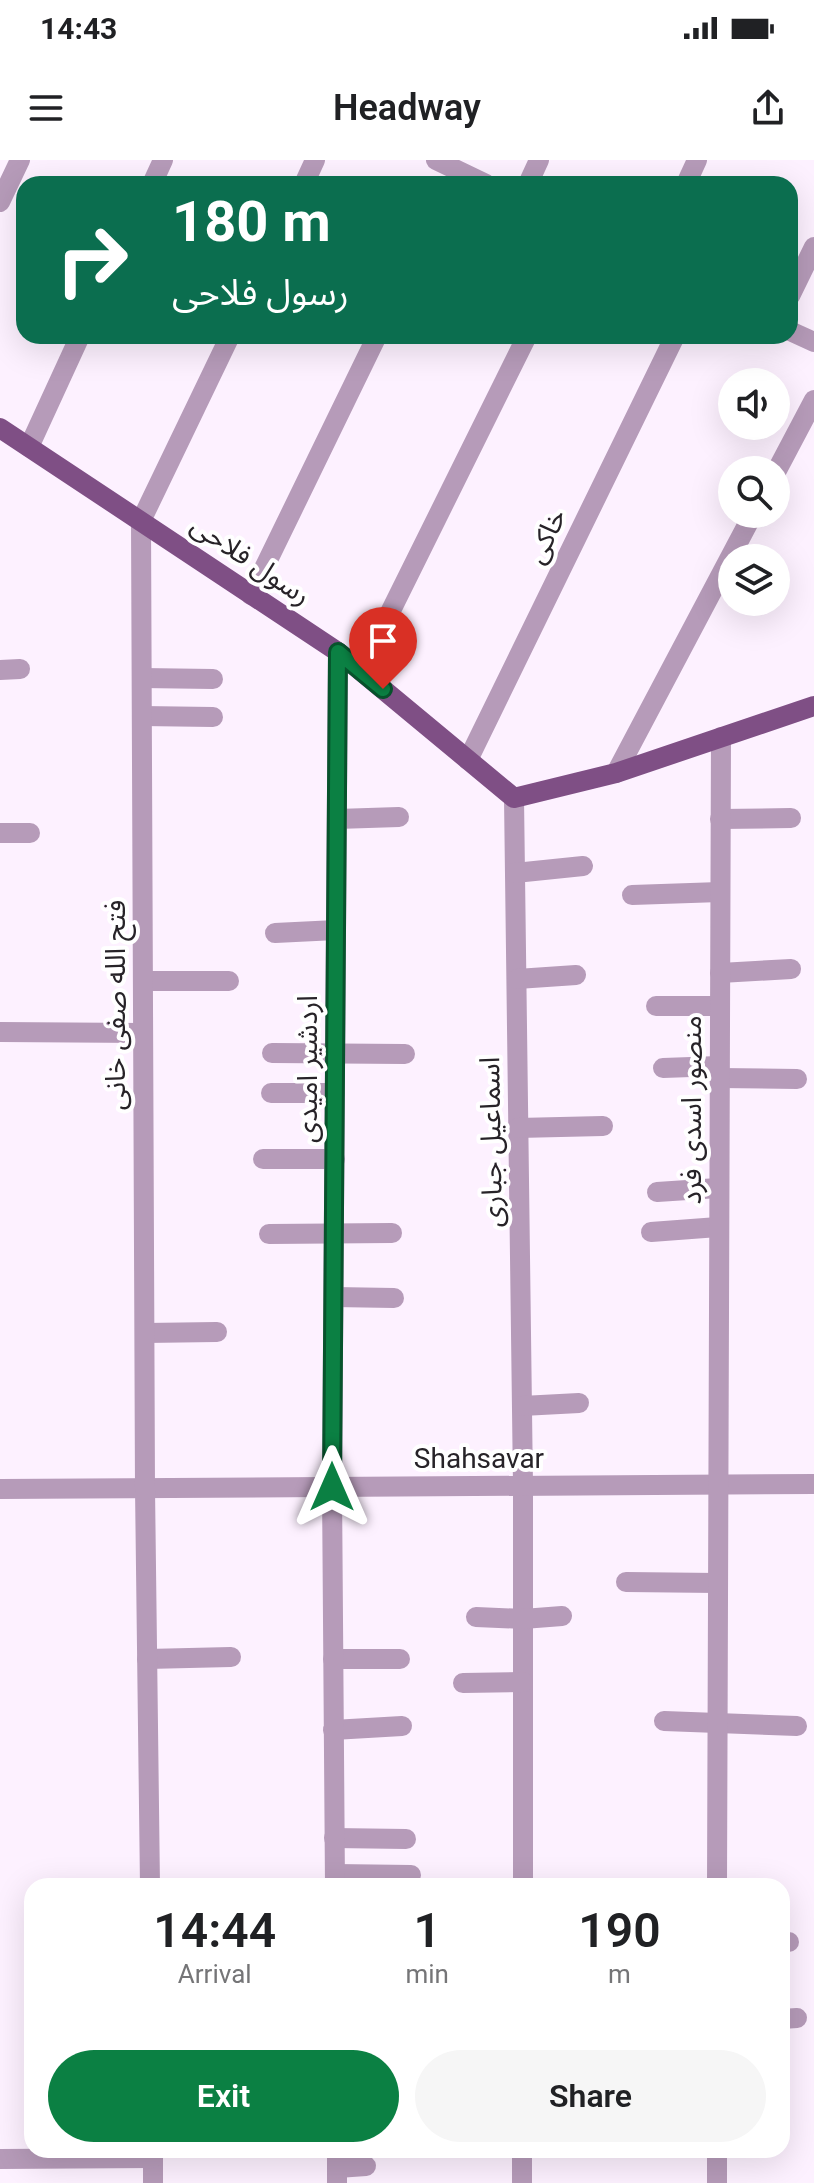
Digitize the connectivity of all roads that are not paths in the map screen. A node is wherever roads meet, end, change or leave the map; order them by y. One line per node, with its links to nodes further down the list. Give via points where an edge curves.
1 (20, 160): 4 (street)
2 (436, 160): 3 (street)
3 (453, 176)
4 (0, 202)
5 (814, 247): 6 (street)
6 (798, 280)
7 (76, 344): 14 (street)
8 (226, 344): 16 (street)
9 (373, 344): 18 (street)
10 (523, 344): 20 (street)
11 (671, 344): 27 (street, خاکی)
12 (814, 400): 15 (street)
13 (0, 428): 14 (main road, رسول فلاحی)
14 (29, 447): 16 (main road, رسول فلاحی)
15 (784, 456)
16 (141, 521): 18 (main road, رسول فلاحی); 21 (street, فتح الله صفی خانی)
17 (746, 528): 28 (street)
18 (251, 595): 19 (main road, رسول فلاحی)
19 (338, 652): 20 (main road, رسول فلاحی); 32 (street, اردشیر امیدی)
20 (361, 671): 27 (main road, رسول فلاحی)
21 (142, 678): 22 (street); 24 (street, فتح الله صفی خانی)
22 (213, 679)
23 (814, 706): 26 (main road)
24 (142, 716): 25 (street); 46 (street, فتح الله صفی خانی)
25 (213, 717)
26 (721, 737): 28 (main road); 33 (street, منصور اسدی فرد)
27 (468, 760): 29 (main road, رسول فلاحی)
28 (616, 773): 29 (main road)
29 (514, 798): 37 (street, اسماعیل جباری)
30 (399, 817): 32 (street)
31 (791, 818): 33 (street)
32 (337, 819): 40 (street, اردشیر امیدی)
33 (720, 819): 38 (street, منصور اسدی فرد)
34 (0, 833): 35 (street)
35 (30, 833)
36 (583, 866): 37 (street)
37 (515, 873): 45 (street, اسماعیل جباری)
38 (720, 892): 39 (street); 43 (street, منصور اسدی فرد)
39 (632, 895)
40 (336, 930): 41 (street); 53 (street, اردشیر امیدی)
41 (275, 933)
42 (791, 969): 43 (street)
43 (720, 973): 49 (street, منصور اسدی فرد)
44 (576, 975): 45 (street)
45 (517, 979): 61 (street, اسماعیل جباری)
46 (143, 981): 47 (street); 51 (street, فتح الله صفی خانی)
47 (229, 981)
48 (656, 1006): 49 (street)
49 (719, 1006): 56 (street, منصور اسدی فرد)
50 (0, 1032): 51 (street)
51 (143, 1033): 74 (street, فتح الله صفی خانی)
52 (272, 1053): 53 (street)
53 (335, 1053): 54 (street); 59 (street, اردشیر امیدی)
54 (405, 1054)
55 (663, 1068): 56 (street)
56 (719, 1072): 57 (street); 64 (street, منصور اسدی فرد)
57 (797, 1079)
58 (271, 1093): 59 (street)
59 (335, 1093): 63 (street, اردشیر امیدی)
60 (603, 1126): 61 (street)
61 (518, 1128): 76 (street, اسماعیل جباری)
62 (263, 1159): 63 (street)
63 (335, 1159): 67 (street, اردشیر امیدی)
64 (718, 1188): 65 (street); 66 (street, منصور اسدی فرد)
65 (657, 1192)
66 (718, 1227): 68 (street); 77 (street, منصور اسدی فرد)
67 (334, 1232): 69 (street); 70 (street); 71 (street, اردشیر امیدی)
68 (651, 1232)
69 (392, 1233)
70 (269, 1234)
71 (334, 1297): 72 (street); 80 (street, اردشیر امیدی)
72 (394, 1298)
73 (217, 1332): 74 (street)
74 (145, 1333): 81 (street, فتح الله صفی خانی)
75 (579, 1403): 76 (street)
76 (522, 1406): 79 (street, اسماعیل جباری)
77 (717, 1484): 78 (street, Shahsavar); 79 (street, Shahsavar); 84 (street, منصور اسدی فرد)
78 (814, 1484)
79 (523, 1486): 80 (street, Shahsavar); 87 (street, اسماعیل جباری)
80 (332, 1487): 81 (street, Shahsavar); 90 (street, اردشیر امیدی)
81 (145, 1488): 82 (street, Shahsavar); 89 (street, فتح الله صفی خانی)
82 (0, 1489)
83 (626, 1582): 84 (street)
84 (717, 1583): 95 (street, منصور اسدی فرد)
85 (562, 1616): 87 (street)
86 (476, 1617): 87 (street)
87 (523, 1619): 92 (street, اسماعیل جباری)
88 (231, 1657): 89 (street)
89 (147, 1659): 102 (street, فتح الله صفی خانی)
90 (333, 1659): 91 (street); 98 (street, اردشیر امیدی)
91 (400, 1659)
92 (523, 1682): 93 (street); 105 (street, اسماعیل جباری)
93 (463, 1683)
94 (664, 1721): 95 (street)
95 (717, 1723): 97 (street); 106 (street, منصور اسدی فرد)
96 (402, 1726): 98 (street)
97 (797, 1726)
98 (333, 1730): 99 (street, اردشیر امیدی)
99 (334, 1838): 100 (street); 103 (street, اردشیر امیدی)
100 (406, 1839)
101 (411, 1875): 104 (street)
102 (150, 1878)
103 (335, 1878)
104 (365, 1878)
105 (523, 1878)
106 (717, 1878)
107 (31, 2158): 111 (street)
108 (153, 2158): 114 (street)
109 (522, 2158): 115 (street)
110 (717, 2158): 116 (street)
111 (0, 2159)
112 (366, 2166): 113 (street)
113 (337, 2167)
114 (153, 2183)
115 (522, 2183)
116 (717, 2183)

